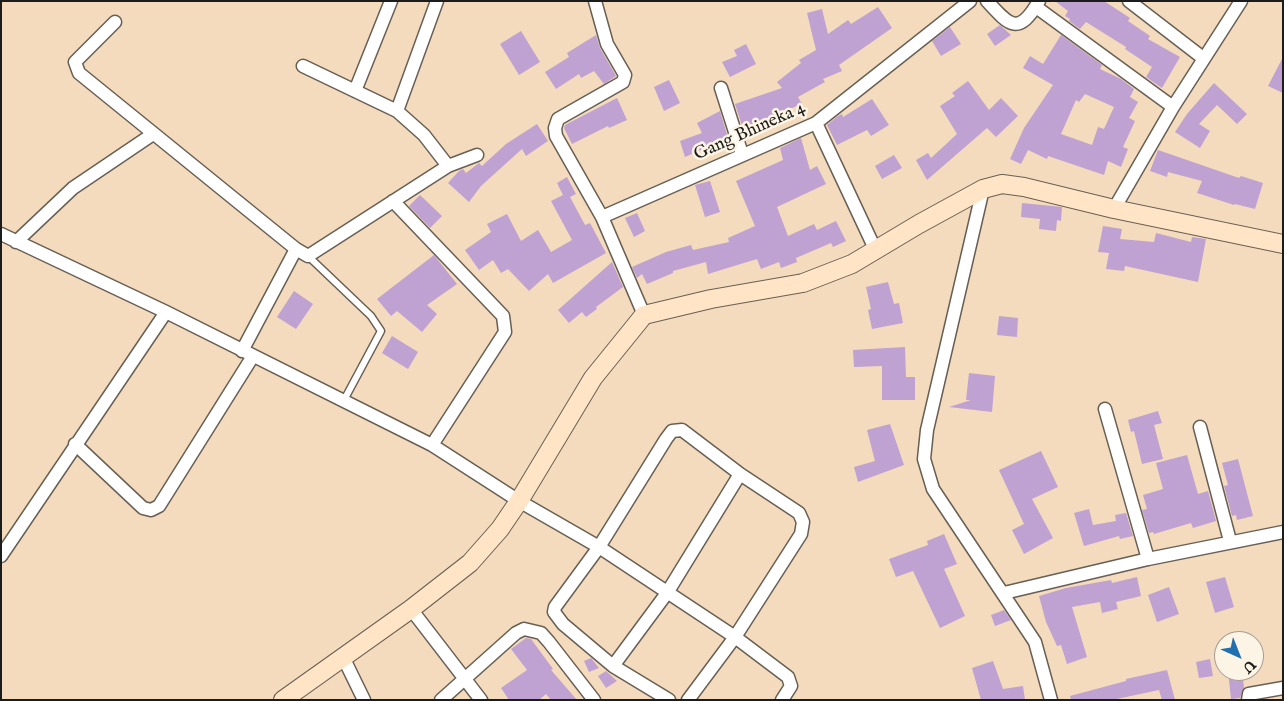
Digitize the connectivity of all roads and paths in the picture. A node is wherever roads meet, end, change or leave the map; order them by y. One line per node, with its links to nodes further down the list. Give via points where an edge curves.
1 (391, 1): 13 (street)
2 (437, 1): 15 (street)
3 (595, 1): 24 (street, via 607,44 625,75 623,82 558,119 554,128)
4 (970, 1): 16 (street, Gang Bhineka 4)
5 (987, 1): 8 (street, via 1007,24 1014,25 1023,22)
6 (1129, 1): 10 (street)
7 (1241, 1): 10 (street)
8 (1037, 4): 14 (street)
9 (115, 22): 17 (street, via 75,62 79,72)
10 (1204, 58): 14 (street)
11 (303, 66): 13 (street)
12 (721, 88): 18 (street)
13 (355, 91): 15 (street)
14 (1173, 107): 23 (street)
15 (397, 111): 20 (street, via 424,135)
16 (816, 123): 18 (street, Gang Bhineka 4); 29 (street)
17 (154, 134): 26 (street, via 73,188); 28 (street)
18 (742, 154): 24 (street, Gang Bhineka 4)
19 (477, 155): 20 (street)
20 (448, 166): 22 (street)
21 (983, 189): 23 (street, via 1002,184 1024,187); 29 (street); 47 (street, via 927,430 924,459 933,489)
22 (393, 201): 30 (street); 38 (street, via 503,316 505,332)
23 (1114, 209): 27 (street)
24 (602, 217): 32 (street)
25 (1, 234): 26 (street)
26 (16, 242): 31 (street)
27 (1283, 244)
28 (296, 249): 30 (street); 33 (street)
29 (876, 251): 32 (street, via 803,283)
30 (308, 256): 34 (lane, via 372,316 381,331)
31 (166, 312): 33 (street); 37 (street)
32 (644, 315): 40 (street, via 585,389)
33 (247, 354): 34 (street); 37 (street, via 159,506 151,510 143,508)
34 (343, 402): 38 (street)
35 (1105, 409): 45 (street)
36 (1200, 427): 42 (street)
37 (75, 444): 44 (street)
38 (432, 445): 40 (street)
39 (740, 474): 43 (street, via 690,433 672,431); 46 (street); 49 (street, via 790,506 799,513 803,522 801,534)
40 (519, 501): 43 (street); 48 (street, via 470,563)
41 (1283, 532): 42 (street)
42 (1230, 541): 45 (street)
43 (599, 547): 46 (street); 51 (street, via 554,612 563,624)
44 (2, 555)
45 (1148, 559): 47 (street)
46 (667, 593): 49 (street); 51 (street)
47 (1004, 593): 62 (street, via 1035,642)
48 (412, 609): 50 (street); 52 (street)
49 (735, 636): 60 (street); 61 (street, via 788,677 791,686)
50 (344, 659): 54 (street); 55 (street)
51 (613, 666): 59 (street)
52 (466, 680): 56 (street); 57 (street); 58 (street, via 516,633 532,630 549,642)
53 (1283, 688): 63 (street, via 1254,691)
54 (283, 700)
55 (364, 700)
56 (441, 700)
57 (481, 700)
58 (594, 700)
59 (669, 700)
60 (688, 700)
61 (782, 700)
62 (1051, 700)
63 (1248, 700)

